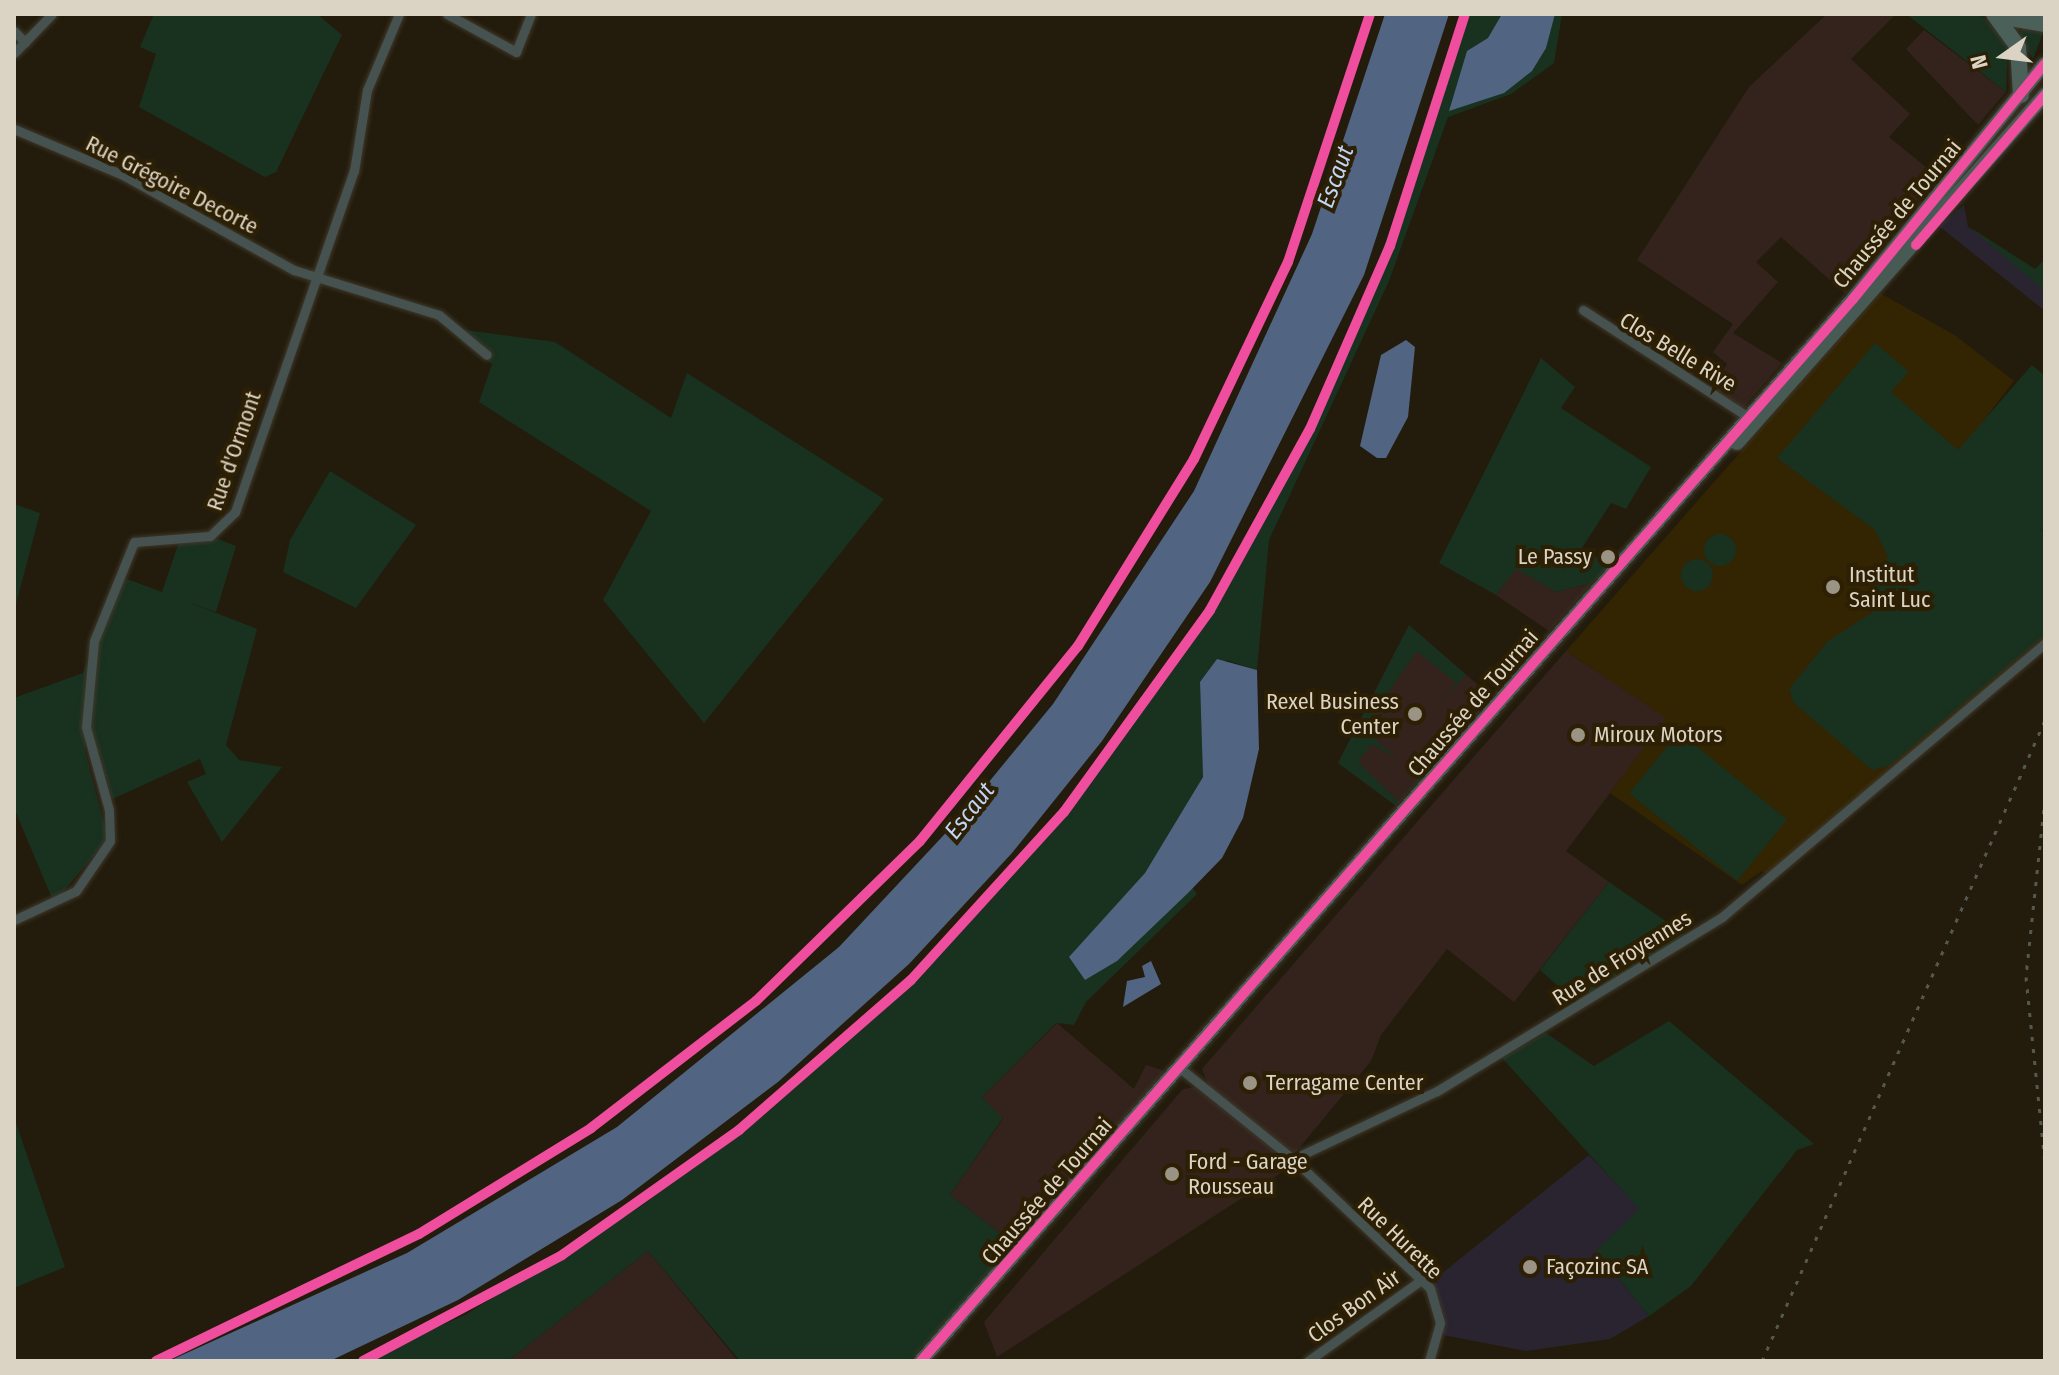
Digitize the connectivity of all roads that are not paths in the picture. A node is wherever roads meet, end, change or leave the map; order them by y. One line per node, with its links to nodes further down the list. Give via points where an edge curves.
1 (52, 14): 8 (street)
2 (399, 14): 14 (street, Rue d'Ormont, via 367,90 354,171)
3 (447, 14): 4 (street, via 516,52)
4 (531, 14)
5 (1994, 14): 6 (highway); 11 (highway, via 2018,47)
6 (2045, 24)
7 (14, 31): 8 (street)
8 (25, 42): 9 (street)
9 (14, 53)
10 (2045, 64): 11 (main road, Chaussée de Tournai)
11 (2021, 95): 17 (main road, Chaussée de Tournai)
12 (2045, 95): 17 (main road, Chaussée de Tournai)
13 (14, 129): 14 (street, Rue Grégoire Decorte, via 123,175)
14 (312, 276): 16 (street, Rue Grégoire Decorte, via 439,315); 19 (street, Rue d'Ormont, via 231,521 210,536 134,542 99,627 86,676 86,727 110,841 76,891)
15 (1583, 310): 17 (street, Clos Belle Rive)
16 (487, 355)
17 (1752, 419): 20 (main road, Chaussée de Tournai)
18 (2045, 643): 21 (street, Rue de Froyennes, via 1722,917 1437,1091)
19 (14, 920)
20 (1185, 1071): 21 (street); 23 (main road, Chaussée de Tournai); 24 (main road, Chaussée de Tournai)
21 (1293, 1159): 22 (street, Rue Hurette)
22 (1421, 1280): 25 (street, Clos Bon Air); 26 (street, Rue Hurette, via 1440,1323)
23 (921, 1361)
24 (933, 1361)
25 (1308, 1361)
26 (1429, 1361)

